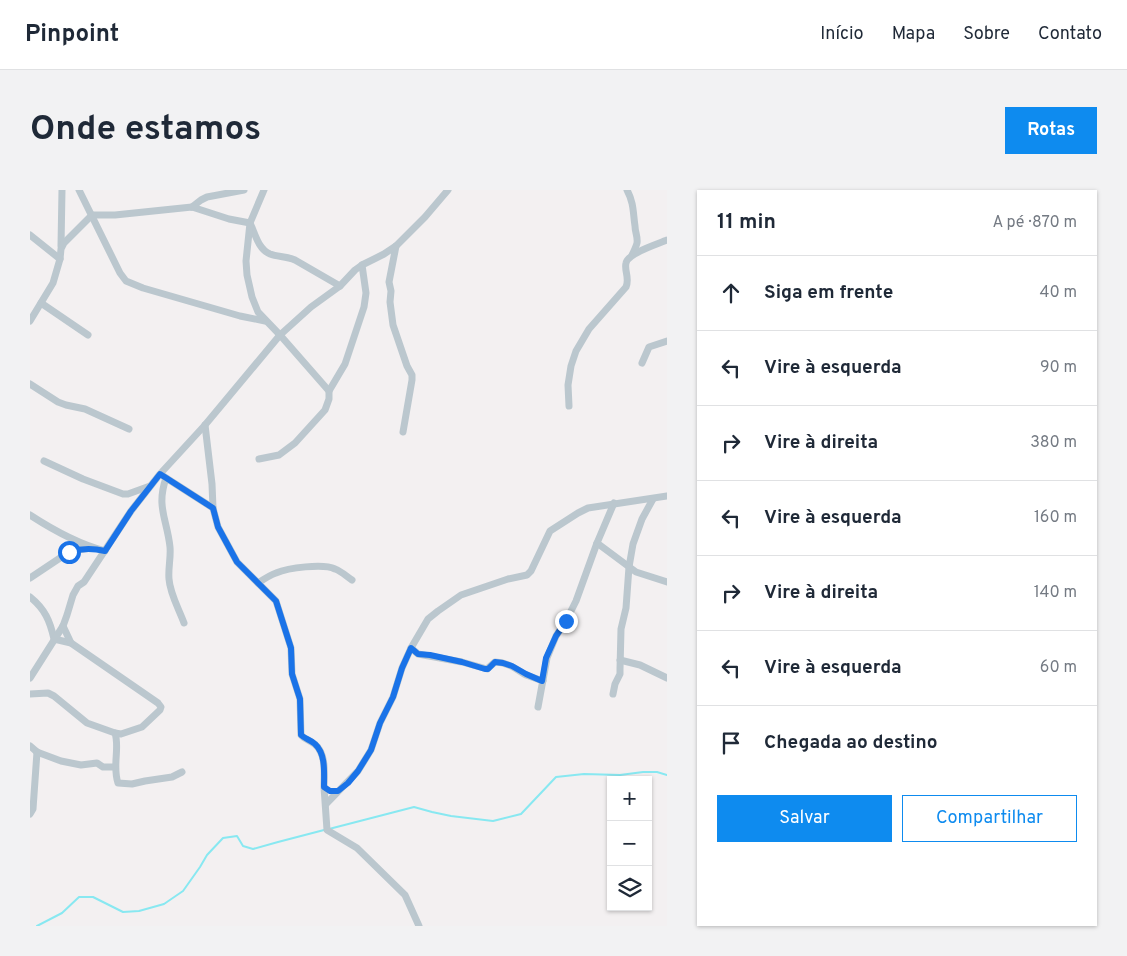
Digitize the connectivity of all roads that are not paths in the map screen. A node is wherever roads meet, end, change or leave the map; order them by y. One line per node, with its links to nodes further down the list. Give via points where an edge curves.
1 (62, 190): 13 (street)
2 (79, 190): 8 (street)
3 (244, 190): 7 (street, via 208,197)
4 (264, 190): 9 (street)
5 (448, 190): 12 (street)
6 (627, 190): 14 (street, via 635,215 637,238)
7 (192, 207): 8 (street); 9 (street)
8 (92, 216): 13 (street); 20 (street, via 126,281)
9 (250, 223): 17 (street, via 260,246 268,253 294,260); 20 (street, via 247,275 252,297)
10 (30, 235): 15 (street)
11 (667, 240): 14 (street)
12 (396, 246): 16 (street); 30 (street, via 389,282 392,325 412,375)
13 (61, 249): 15 (street)
14 (632, 255): 27 (street, via 626,264 626,287 589,329 576,352 568,385)
15 (60, 260): 18 (street, via 54,283)
16 (362, 264): 17 (street); 26 (street, via 366,293 364,307 345,364)
17 (340, 286): 22 (street)
18 (41, 303): 19 (street); 21 (street)
19 (30, 321)
20 (265, 321): 22 (street)
21 (88, 335)
22 (280, 335): 26 (street); 28 (street)
23 (667, 341): 24 (street, via 649,347)
24 (642, 364)
25 (30, 384): 29 (street, via 58,402 85,409)
26 (329, 391): 31 (street, via 325,410 295,443 278,455)
27 (569, 406)
28 (205, 425): 33 (street); 38 (street)
29 (129, 429)
30 (403, 432)
31 (259, 459)
32 (44, 461): 34 (street, via 123,494)
33 (163, 476): 34 (street); 38 (street); 49 (street, via 161,501 170,548 169,580)
34 (150, 486): 42 (street)
35 (667, 496): 36 (street)
36 (653, 499): 37 (street); 43 (street, via 642,519)
37 (614, 503): 40 (street); 53 (street, via 588,508 550,531 527,575 461,594 428,619)
38 (213, 508): 47 (street, via 218,527 237,562)
39 (30, 515): 41 (street)
40 (597, 543): 43 (street); 58 (street, via 576,601 546,658)
41 (94, 548): 42 (street); 44 (street, via 69,552)
42 (105, 551): 50 (street, via 78,586)
43 (629, 567): 46 (street); 54 (street)
44 (30, 578)
45 (352, 580): 47 (street, via 329,567 306,567 276,573)
46 (667, 582)
47 (258, 583): 67 (street, via 276,601 285,625 291,648 292,674 300,699 301,735 319,748)
48 (30, 596): 51 (street, via 50,621)
49 (184, 623)
50 (63, 626): 51 (street); 52 (street)
51 (54, 640): 52 (street); 55 (street)
52 (72, 643): 62 (street, via 161,706 142,727)
53 (411, 648): 58 (street, via 418,654 485,669 495,662 503,663); 68 (street, via 371,750 358,771)
54 (620, 660): 57 (street); 60 (street, via 620,674)
55 (33, 667): 56 (street)
56 (30, 678)
57 (667, 678)
58 (542, 681): 61 (street)
59 (30, 694): 62 (street, via 48,692 87,723)
60 (613, 694)
61 (538, 707)
62 (118, 735): 65 (street)
63 (30, 746): 64 (street)
64 (37, 752): 65 (street, via 81,765); 70 (street)
65 (115, 768): 66 (street, via 117,781 121,784 172,777)
66 (182, 772)
67 (324, 787): 68 (street); 69 (street)
68 (338, 791): 69 (street)
69 (326, 804): 71 (street, via 327,830 357,848 405,895)
70 (30, 814)
71 (418, 926)

